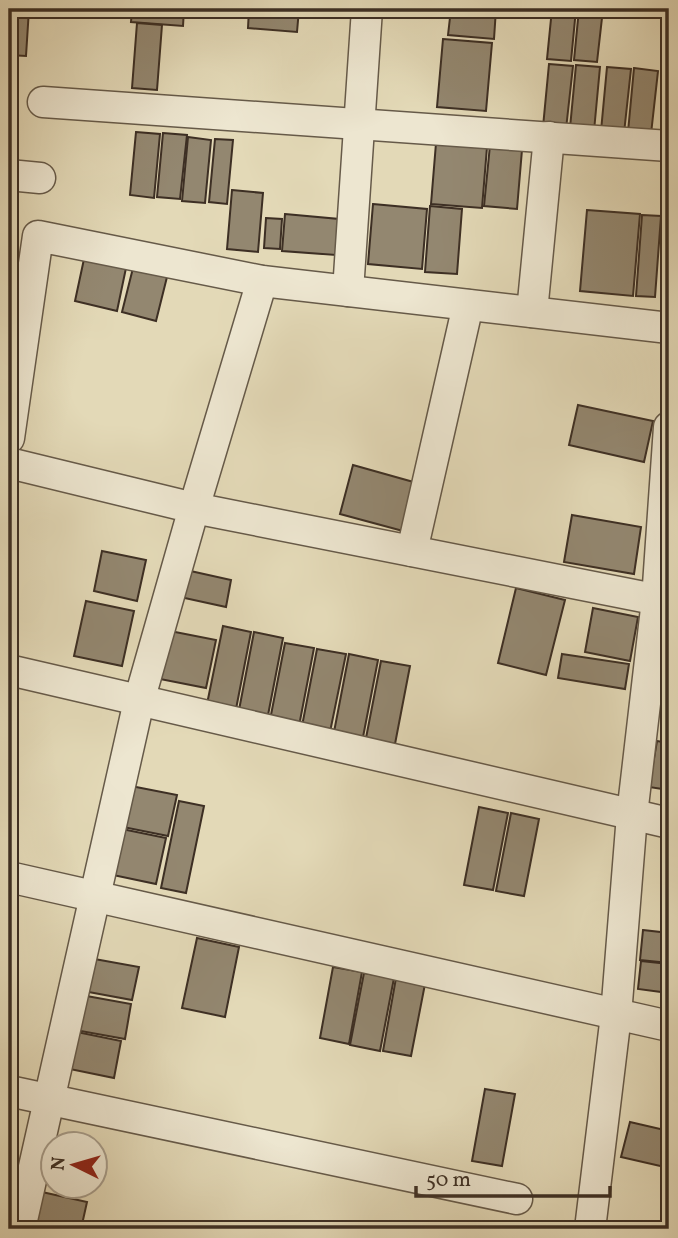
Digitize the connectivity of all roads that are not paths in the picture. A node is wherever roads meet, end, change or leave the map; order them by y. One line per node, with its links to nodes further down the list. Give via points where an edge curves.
1 (367, 9): 3 (street)
2 (43, 102): 3 (street)
3 (362, 124): 4 (street); 9 (street)
4 (549, 138): 5 (street); 11 (street)
5 (669, 146)
6 (9, 175): 7 (street)
7 (40, 178)
8 (262, 281): 9 (street); 14 (street, via 38,236); 16 (street)
9 (348, 291): 10 (street)
10 (468, 305): 11 (street); 17 (street)
11 (532, 312): 12 (street)
12 (669, 328)
13 (669, 427): 18 (street)
14 (9, 438)
15 (9, 463): 16 (street)
16 (194, 508): 17 (street); 20 (street)
17 (412, 551): 18 (street)
18 (663, 601): 21 (street)
19 (9, 670): 20 (street)
20 (139, 701): 21 (street); 24 (street)
21 (632, 815): 22 (street); 25 (street)
22 (669, 823)
23 (9, 877): 24 (street)
24 (96, 897): 25 (street); 28 (street)
25 (616, 1015): 26 (street); 31 (street)
26 (669, 1026)
27 (9, 1091): 28 (street)
28 (50, 1102): 29 (street); 30 (street)
29 (517, 1199)
30 (20, 1229)
31 (590, 1229)

